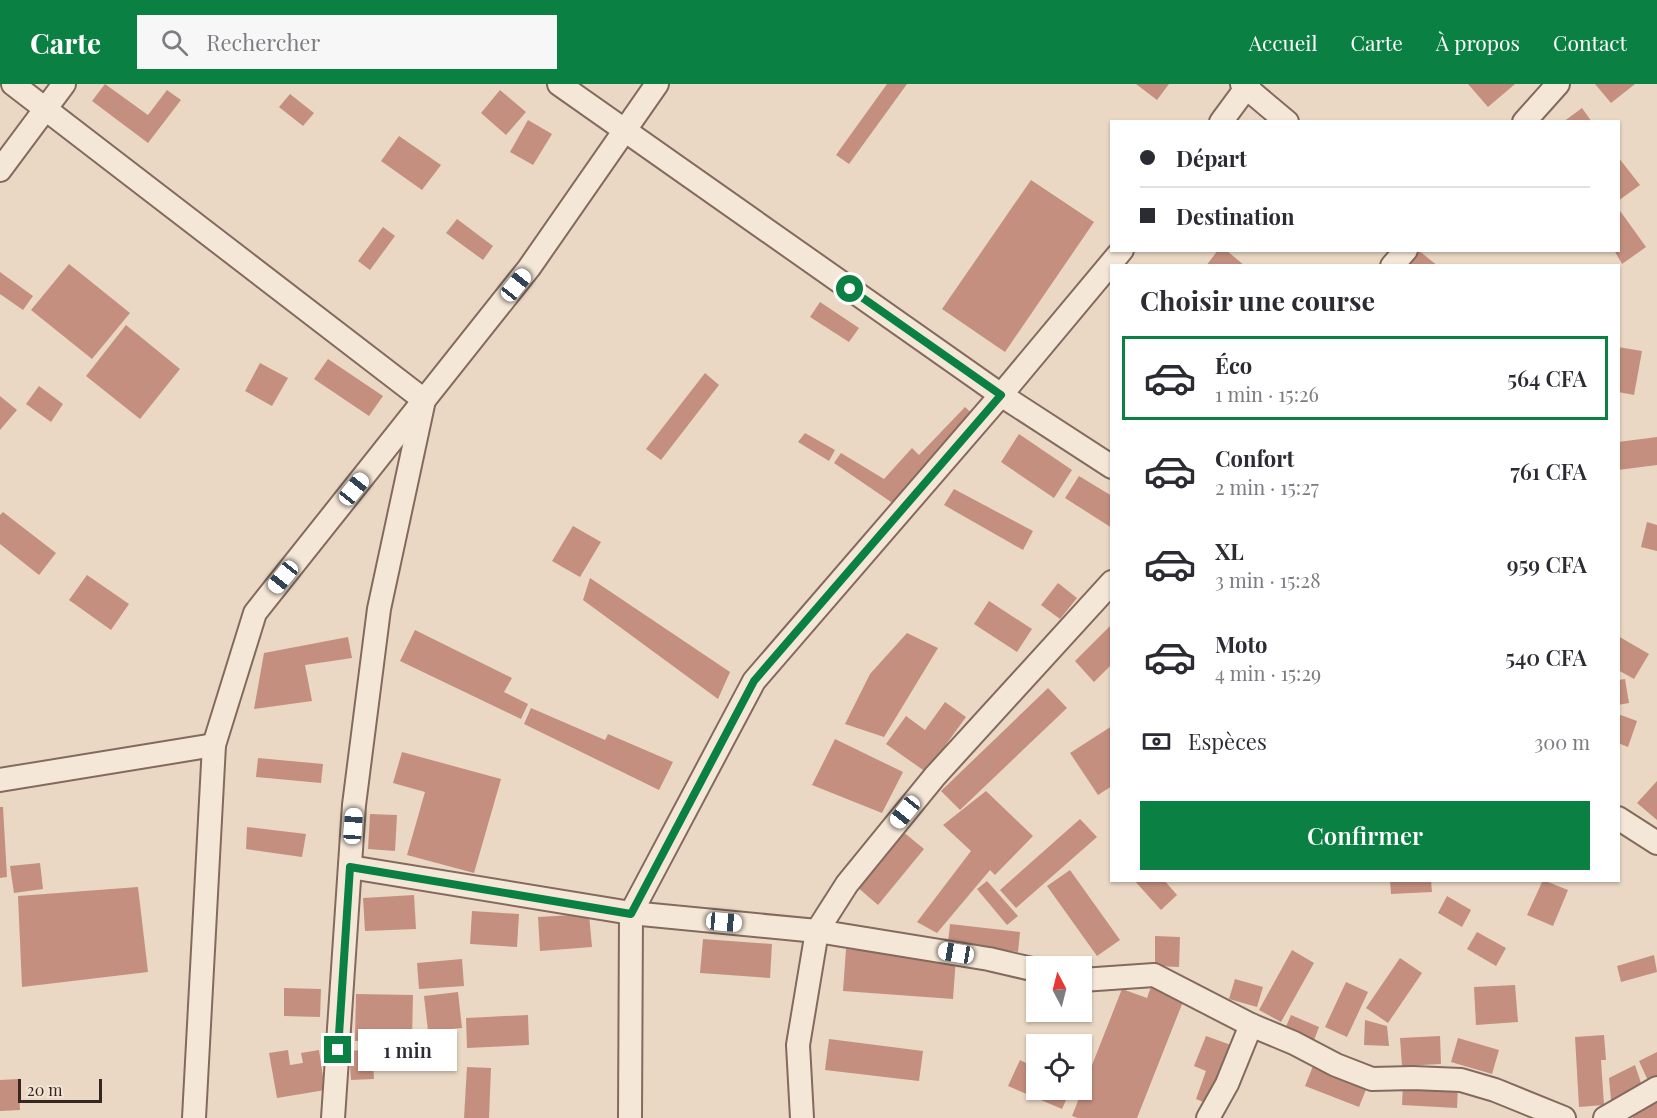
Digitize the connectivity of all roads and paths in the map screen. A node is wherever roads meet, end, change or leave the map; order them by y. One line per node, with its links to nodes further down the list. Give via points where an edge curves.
1 (13, 84): 7 (street)
2 (64, 84): 7 (street)
3 (559, 84): 11 (street)
4 (657, 84): 11 (street)
5 (1558, 84): 10 (street)
6 (1246, 85): 8 (street); 9 (street)
7 (46, 109): 12 (street); 19 (street)
8 (1222, 120)
9 (1285, 120)
10 (1526, 120)
11 (625, 131): 18 (street); 19 (street, via 530,268)
12 (0, 170)
13 (1120, 252): 15 (street)
14 (1404, 252): 17 (street)
15 (1110, 264)
16 (1110, 264): 18 (street)
17 (1394, 264)
18 (1001, 395): 20 (street); 27 (street, via 754,681)
19 (424, 400): 22 (street, via 255,613); 26 (street, via 379,609)
20 (1110, 466)
21 (1110, 584): 28 (street, via 935,776 847,884)
22 (214, 744): 23 (street); 33 (street)
23 (0, 780)
24 (1620, 819): 25 (street)
25 (1657, 843)
26 (350, 867): 27 (street); 34 (street)
27 (631, 914): 28 (street); 35 (street)
28 (818, 930): 29 (street); 36 (street, via 798,1045)
29 (1026, 968)
30 (1092, 979): 31 (street, via 1154,975)
31 (1251, 1025): 37 (street); 38 (street, via 1372,1079 1461,1080)
32 (1657, 1088): 39 (street)
33 (194, 1118)
34 (333, 1118)
35 (630, 1118)
36 (802, 1118)
37 (1208, 1118)
38 (1564, 1118)
39 (1605, 1118)

